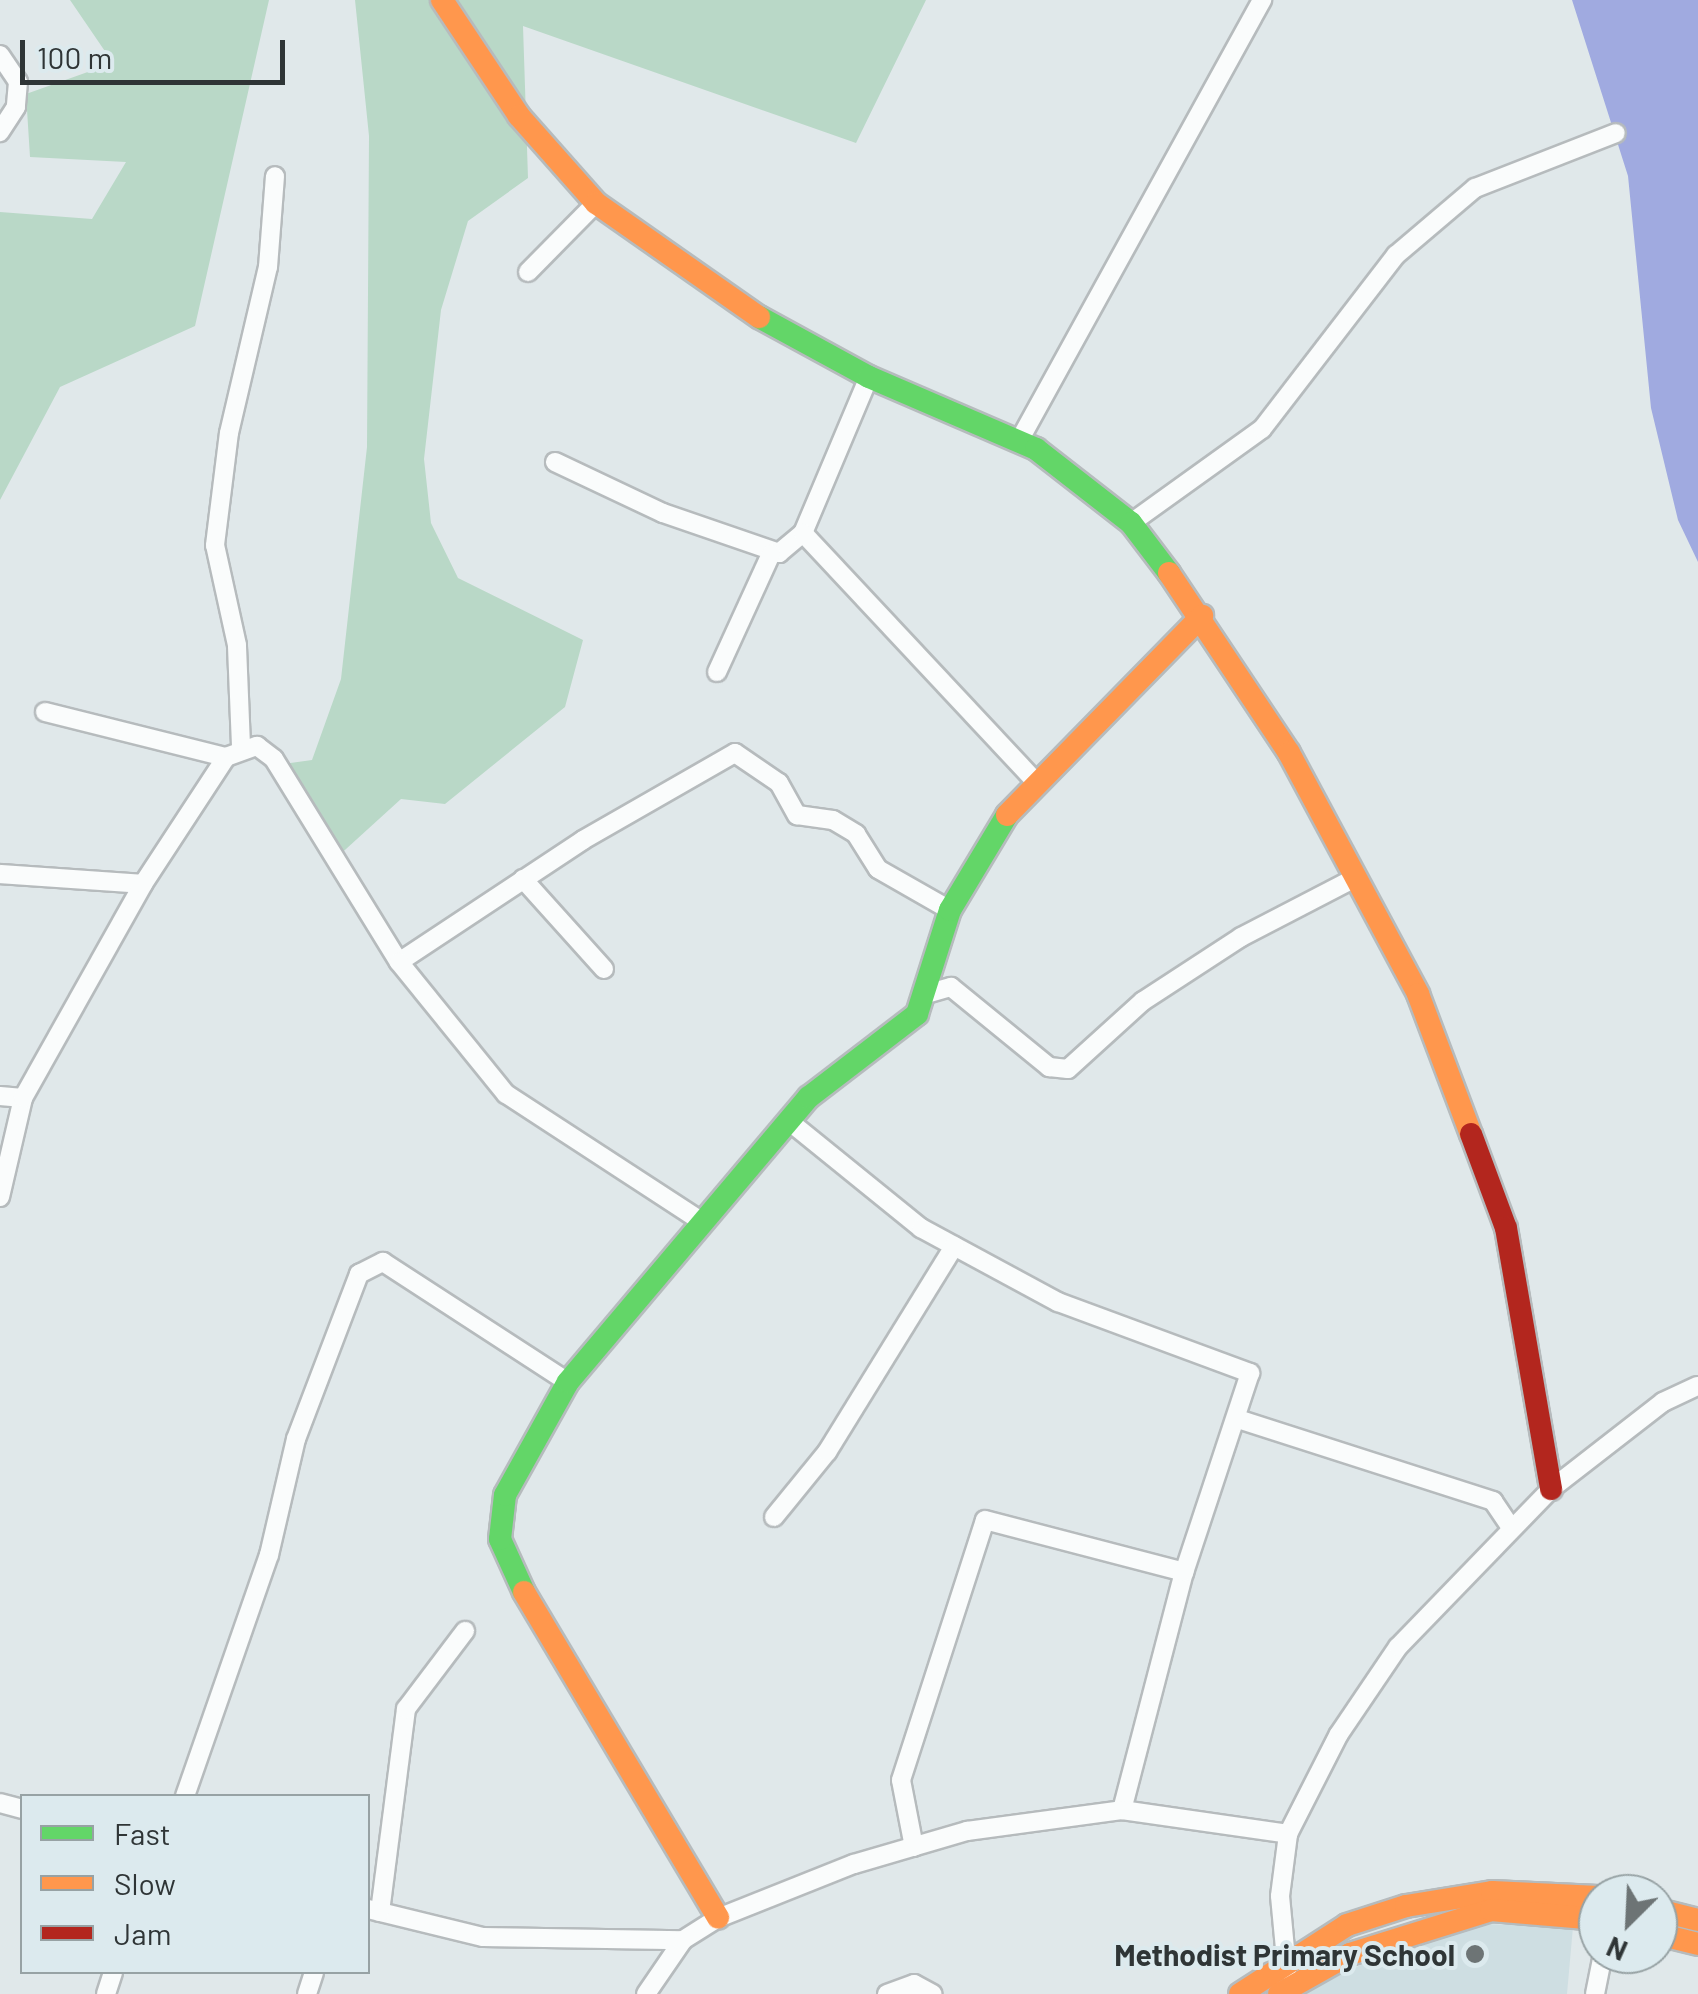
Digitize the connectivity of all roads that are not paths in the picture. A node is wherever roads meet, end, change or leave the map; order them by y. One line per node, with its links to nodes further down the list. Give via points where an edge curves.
1 (442, 0): 7 (street, via 518,116)
2 (1262, 0): 10 (street)
3 (0, 55): 4 (street, via 18,82 16,107)
4 (0, 132)
5 (1616, 133): 12 (street, via 1475,188 1396,255 1262,429)
6 (275, 176): 18 (street, via 268,267 229,432 215,545 237,646)
7 (596, 203): 8 (street); 9 (street, via 754,314)
8 (528, 272)
9 (869, 377): 10 (street); 13 (street)
10 (1019, 442): 12 (street)
11 (554, 462): 14 (street)
12 (1131, 523): 15 (street)
13 (802, 533): 14 (street); 19 (street)
14 (771, 554): 16 (street)
15 (1202, 616): 19 (street); 21 (street, via 1289,754)
16 (717, 672)
17 (46, 712): 18 (street)
18 (234, 752): 23 (street); 25 (street, via 274,759)
19 (1036, 782): 24 (street, via 971,863)
20 (0, 874): 23 (street)
21 (1356, 878): 27 (street, via 1241,937 1143,1001 1068,1069 1048,1067 951,988); 37 (street, via 1418,994 1506,1228)
22 (522, 879): 24 (street, via 735,752 779,783 796,815 844,827 878,869); 25 (street); 26 (street)
23 (142, 884): 29 (street)
24 (950, 910): 27 (street)
25 (399, 962): 32 (street, via 506,1094)
26 (604, 968)
27 (926, 994): 30 (street, via 917,1014 809,1097)
28 (0, 1096): 29 (street)
29 (23, 1098): 31 (street)
30 (790, 1122): 32 (street); 33 (street)
31 (0, 1197)
32 (702, 1221): 34 (street)
33 (954, 1246): 36 (street, via 1058,1302 1240,1363 1252,1380); 38 (street, via 827,1452)
34 (568, 1382): 42 (street, via 384,1262 358,1274 296,1439 269,1555); 48 (street, via 520,1457 500,1539 542,1633)
35 (1698, 1386): 37 (street, via 1662,1402)
36 (1241, 1420): 39 (street, via 1482,1496); 40 (street)
37 (1551, 1489): 39 (street)
38 (774, 1518)
39 (1511, 1528): 44 (street, via 1398,1647 1340,1734)
40 (1184, 1572): 43 (street); 45 (street, via 985,1520 901,1780)
41 (466, 1632): 47 (street, via 406,1709)
42 (186, 1794)
43 (1122, 1810): 44 (street); 45 (street, via 1058,1815)
44 (1288, 1834): 51 (street, via 1280,1896)
45 (914, 1847): 48 (street)
46 (1578, 1896): 51 (street, via 1492,1892 1406,1906 1347,1925)
47 (374, 1910): 50 (street, via 483,1937)
48 (718, 1918): 50 (street)
49 (1578, 1918): 52 (street, via 1491,1910 1367,1948)
50 (683, 1940): 53 (street)
51 (1286, 1960): 52 (street); 56 (street)
52 (1285, 1990)
53 (646, 1994)
54 (888, 1994): 55 (street, via 914,1984)
55 (932, 1994)
56 (1240, 1994)

